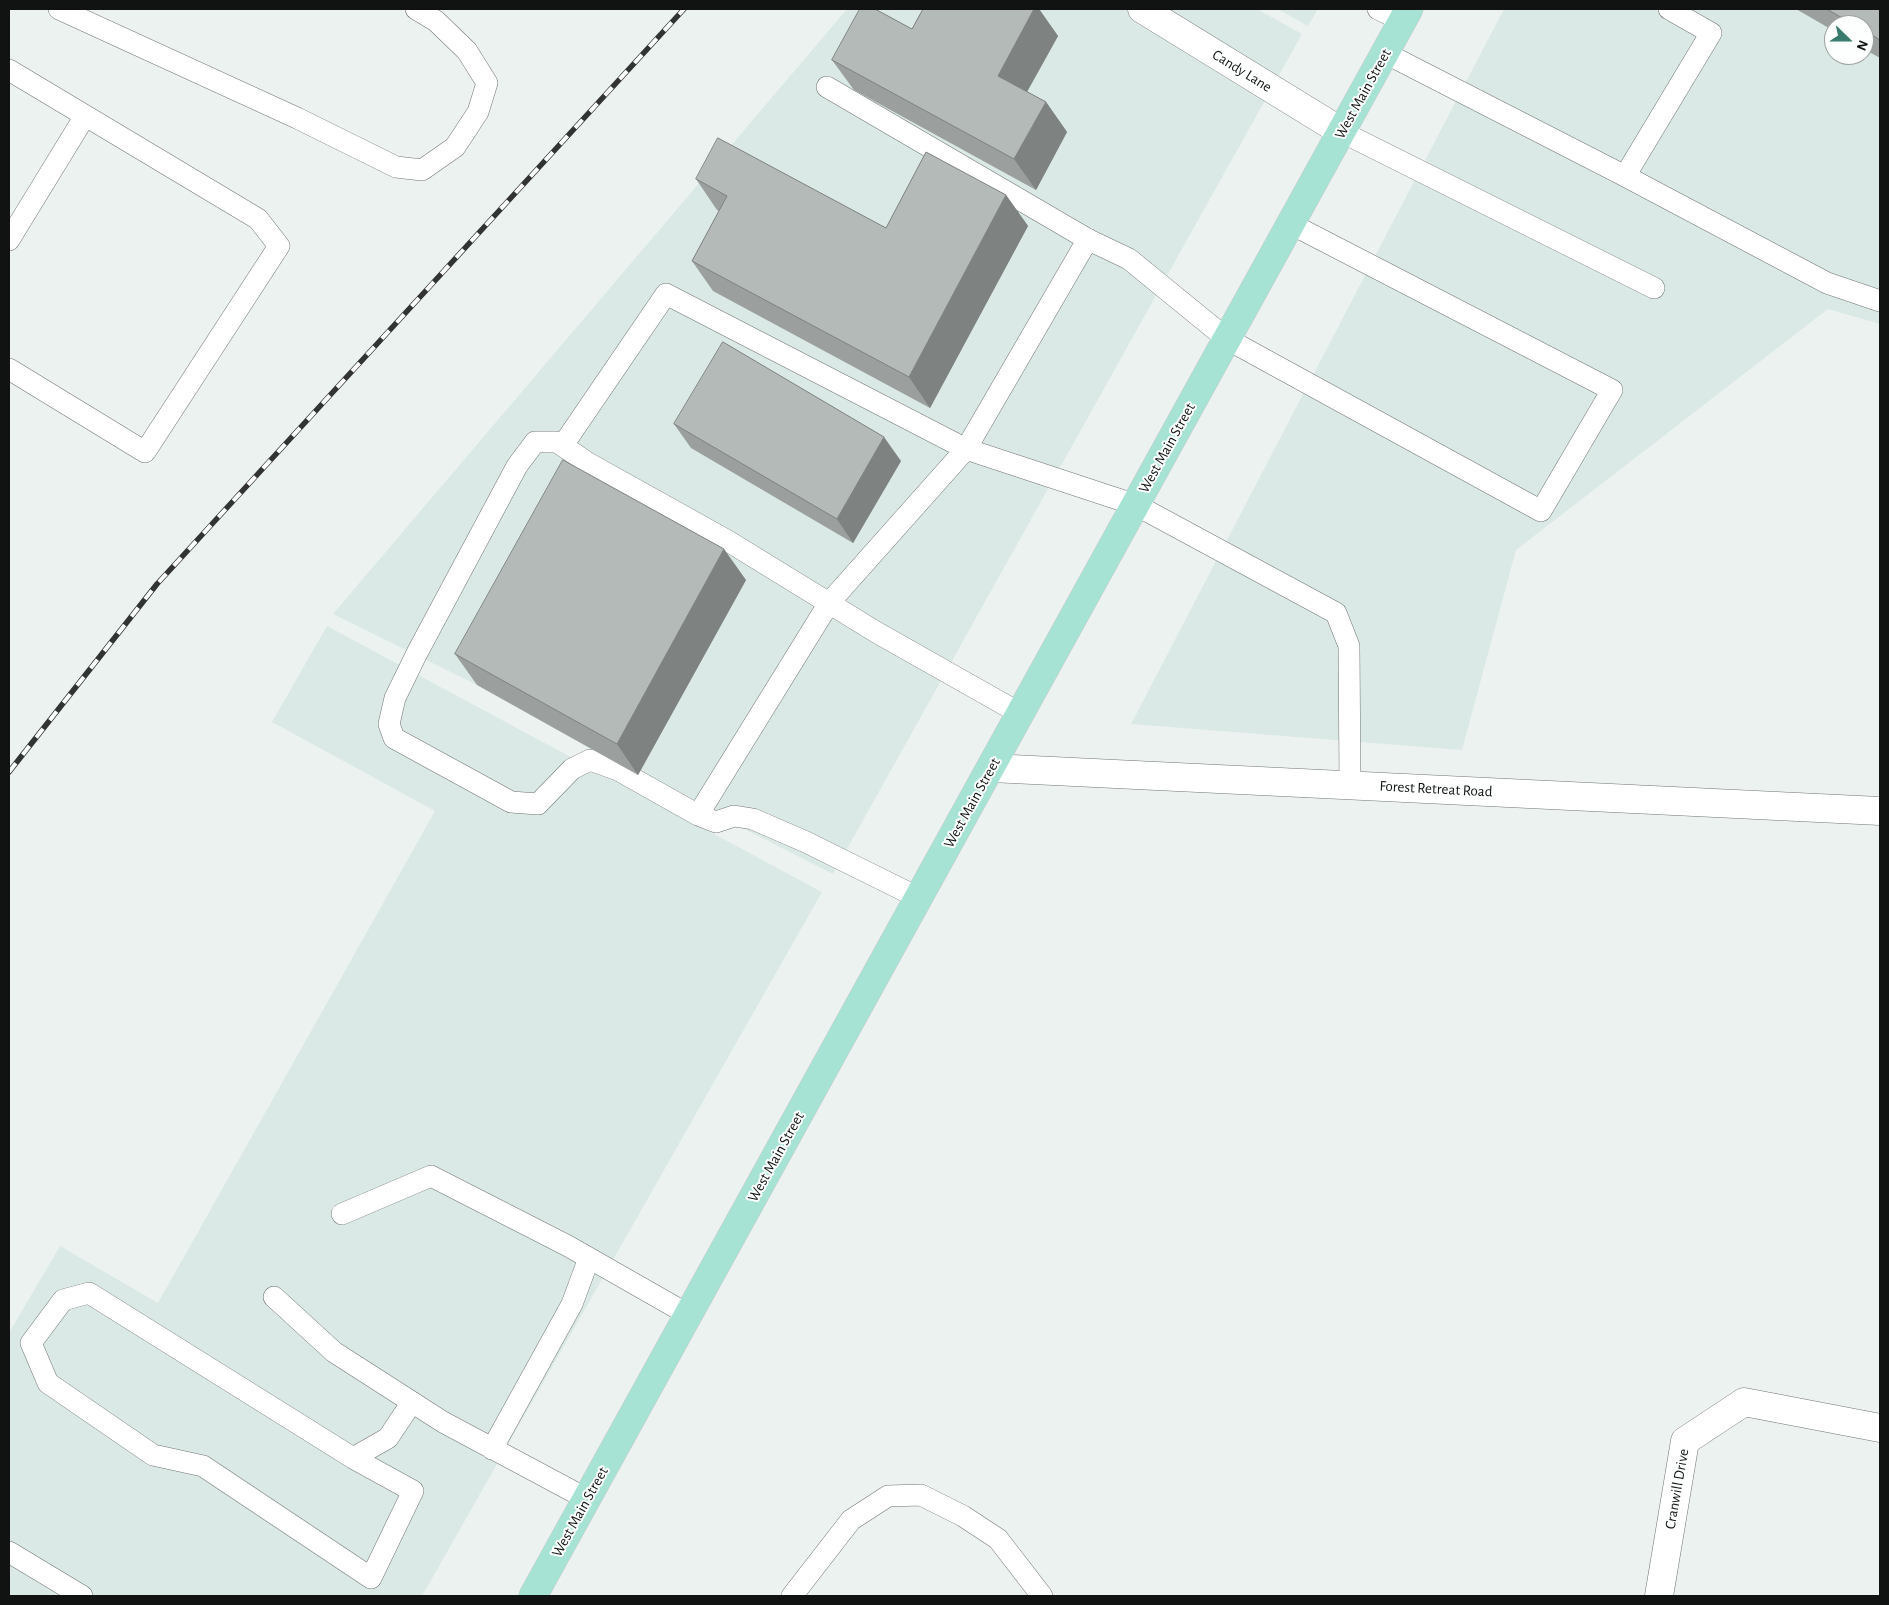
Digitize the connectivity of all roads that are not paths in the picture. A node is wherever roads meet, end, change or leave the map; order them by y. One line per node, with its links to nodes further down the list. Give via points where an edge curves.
1 (59, 9): 2 (lane, via 396,167 422,170 455,147 478,112 487,83 467,50 436,21)
2 (416, 9)
3 (1142, 9): 11 (street, Candy Lane)
4 (1378, 9): 6 (lane)
5 (1669, 9): 12 (lane, via 1711,33)
6 (1405, 15): 7 (main road, West Main Street)
7 (1385, 53): 11 (main road, West Main Street); 12 (lane)
8 (9, 70): 10 (lane)
9 (827, 87): 14 (lane)
10 (85, 116): 15 (lane); 19 (lane, via 258,219 279,246 145,452)
11 (1342, 132): 13 (main road, West Main Street); 16 (lane)
12 (1625, 176): 17 (lane, via 1827,283)
13 (1291, 224): 18 (main road, West Main Street); 18 (lane, via 1612,390 1541,511)
14 (1088, 239): 18 (lane, via 1129,259); 21 (lane)
15 (9, 240)
16 (1654, 288)
17 (1880, 301)
18 (1227, 339): 22 (main road, West Main Street)
19 (9, 369)
20 (563, 446): 21 (lane, via 666,294); 23 (lane); 28 (lane, via 558,442 535,442 517,466 417,653 395,698 388,724 394,738 511,802 538,804 572,768 590,760 618,770)
21 (966, 449): 22 (lane); 23 (lane)
22 (1136, 505): 24 (main road, West Main Street); 26 (lane, via 1336,613 1349,646)
23 (829, 603): 24 (lane); 28 (lane)
24 (1020, 714): 25 (main road, West Main Street)
25 (991, 768): 26 (street, Forest Retreat Road); 29 (main road, West Main Street)
26 (1350, 785): 27 (street, Forest Retreat Road)
27 (1880, 811)
28 (698, 815): 29 (lane, via 716,822 734,816 754,819)
29 (919, 898): 33 (main road, West Main Street)
30 (342, 1214): 31 (lane, via 431,1176)
31 (589, 1258): 33 (lane); 36 (lane, via 572,1304)
32 (274, 1297): 34 (lane, via 334,1352)
33 (689, 1316): 38 (main road, West Main Street)
34 (412, 1402): 36 (lane); 37 (lane, via 388,1438)
35 (1880, 1428): 44 (street, Cranwill Drive, via 1744,1402 1685,1441)
36 (492, 1449): 38 (lane)
37 (353, 1458): 37 (lane, via 89,1293 63,1300 31,1344 48,1383 153,1455 202,1466 371,1578 413,1491)
38 (587, 1499): 41 (main road, West Main Street)
39 (9, 1552): 40 (lane)
40 (82, 1596)
41 (533, 1596)
42 (792, 1596): 43 (lane, via 851,1520 888,1496 921,1496 963,1516 998,1539)
43 (1042, 1596)
44 (1659, 1596)

